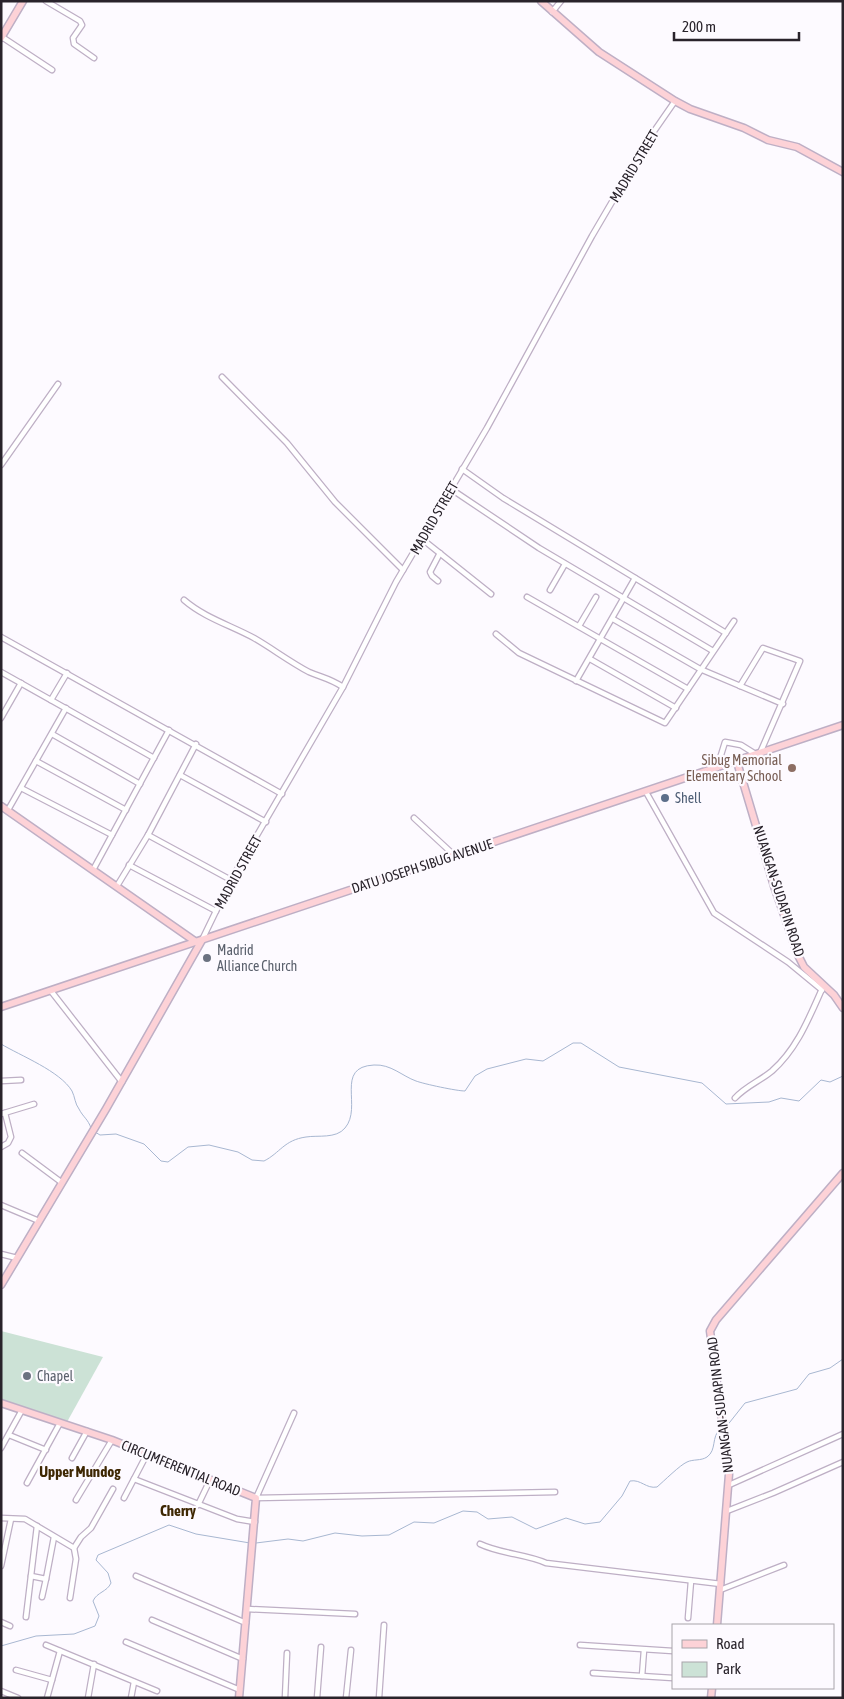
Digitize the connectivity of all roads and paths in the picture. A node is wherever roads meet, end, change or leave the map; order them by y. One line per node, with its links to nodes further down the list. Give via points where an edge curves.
1 (23, 1): 6 (street)
2 (46, 1): 7 (street, via 80,21 82,25 73,38 74,44)
3 (541, 1): 5 (street)
4 (561, 1): 5 (street)
5 (552, 12): 9 (street, via 619,68)
6 (1, 38): 8 (street)
7 (94, 58)
8 (52, 70)
9 (675, 101): 10 (street, via 768,140 797,147); 14 (street, MADRID STREET, via 592,236)
10 (843, 172)
11 (222, 377): 19 (street)
12 (58, 384): 13 (street)
13 (1, 465)
14 (462, 468): 15 (street, MADRID STREET); 20 (street, via 503,498)
15 (451, 489): 16 (street, MADRID STREET); 18 (street)
16 (422, 538): 17 (street); 19 (street, MADRID STREET)
17 (440, 553): 21 (street, via 430,572); 23 (street)
18 (565, 564): 22 (street); 26 (street)
19 (403, 570): 43 (street, MADRID STREET)
20 (635, 578): 26 (street); 31 (street)
21 (438, 581)
22 (550, 590)
23 (491, 594)
24 (527, 597): 30 (street)
25 (596, 597): 30 (street)
26 (624, 598): 28 (street); 35 (street)
27 (184, 600): 43 (street, via 196,610 311,673 329,677)
28 (613, 619): 34 (street); 37 (street)
29 (734, 621): 31 (street)
30 (578, 626): 34 (street)
31 (726, 633): 35 (street)
32 (496, 634): 40 (street, via 519,653)
33 (1, 638): 39 (street)
34 (602, 639): 36 (street); 44 (street)
35 (713, 651): 37 (street)
36 (590, 659): 40 (street); 48 (street)
37 (700, 669): 42 (street); 44 (street)
38 (1, 672): 41 (street)
39 (67, 673): 45 (street); 51 (street)
40 (576, 681): 48 (street, via 661,723 668,722)
41 (21, 683): 45 (street); 49 (street)
42 (740, 686): 46 (street); 46 (street, via 763,648 797,659 800,663)
43 (344, 687): 63 (street, MADRID STREET)
44 (688, 689): 48 (street)
45 (51, 700): 47 (street)
46 (783, 704): 54 (street)
47 (66, 708): 52 (street); 55 (street)
48 (676, 708)
49 (1, 718)
50 (843, 725): 54 (street, DATU JOSEPH SIBUG AVENUE)
51 (170, 730): 53 (street); 55 (street)
52 (52, 734): 56 (street); 60 (street)
53 (196, 744): 59 (street); 63 (street)
54 (758, 754): 57 (street, DATU JOSEPH SIBUG AVENUE); 58 (street, via 741,745 725,742)
55 (154, 758): 60 (street)
56 (36, 761): 61 (street); 66 (street)
57 (737, 762): 58 (street, DATU JOSEPH SIBUG AVENUE); 78 (street, NUANGAN-SUDAPIN ROAD, via 796,950 804,967)
58 (717, 768): 62 (street, DATU JOSEPH SIBUG AVENUE)
59 (180, 775): 68 (street); 70 (street)
60 (140, 784): 66 (street)
61 (21, 788): 65 (street); 69 (street)
62 (646, 792): 71 (street, DATU JOSEPH SIBUG AVENUE); 78 (street, via 714,912)
63 (282, 794): 68 (street, MADRID STREET)
64 (1, 806): 65 (street)
65 (8, 810): 73 (street)
66 (126, 810): 69 (street)
67 (414, 818): 71 (street)
68 (266, 822): 74 (street, MADRID STREET)
69 (112, 835): 73 (street)
70 (148, 835): 72 (street); 74 (street)
71 (454, 855): 77 (street, DATU JOSEPH SIBUG AVENUE)
72 (129, 865): 75 (street); 76 (street)
73 (93, 870): 75 (street)
74 (231, 880): 76 (street, MADRID STREET)
75 (117, 886): 77 (street)
76 (216, 911): 77 (street, MADRID STREET)
77 (199, 941): 79 (street, DATU JOSEPH SIBUG AVENUE); 84 (street)
78 (823, 988): 81 (street, NUANGAN-SUDAPIN ROAD); 85 (street, via 787,1056 771,1072)
79 (51, 991): 80 (street, DATU JOSEPH SIBUG AVENUE); 84 (street)
80 (1, 1007)
81 (843, 1008)
82 (21, 1080): 83 (street)
83 (1, 1081)
84 (122, 1082): 91 (street)
85 (734, 1098)
86 (34, 1104): 87 (street)
87 (3, 1114): 88 (street, via 11,1137)
88 (1, 1146)
89 (22, 1153): 91 (street)
90 (843, 1173): 113 (street, NUANGAN-SUDAPIN ROAD, via 712,1326 710,1342)
91 (61, 1182): 93 (street)
92 (1, 1205): 93 (street)
93 (38, 1221): 95 (street)
94 (1, 1254): 95 (street)
95 (17, 1258): 96 (street)
96 (1, 1285)
97 (1, 1403): 98 (street, CIRCUMFERENTIAL ROAD)
98 (22, 1410): 100 (street, CIRCUMFERENTIAL ROAD); 103 (street)
99 (294, 1413): 117 (street)
100 (60, 1423): 101 (street, CIRCUMFERENTIAL ROAD); 106 (street)
101 (87, 1431): 104 (street, CIRCUMFERENTIAL ROAD); 108 (street)
102 (843, 1434): 113 (street)
103 (9, 1435): 105 (street); 106 (street)
104 (112, 1440): 107 (street, CIRCUMFERENTIAL ROAD); 118 (street)
105 (1, 1448)
106 (46, 1450): 112 (street)
107 (147, 1454): 110 (street); 111 (street, CIRCUMFERENTIAL ROAD)
108 (72, 1458)
109 (843, 1462): 120 (street)
110 (134, 1479): 116 (street); 119 (street)
111 (210, 1480): 117 (street, CIRCUMFERENTIAL ROAD); 119 (street)
112 (27, 1483)
113 (729, 1485): 120 (street, NUANGAN-SUDAPIN ROAD)
114 (113, 1489): 127 (street, via 91,1528)
115 (555, 1492): 117 (street)
116 (124, 1498)
117 (256, 1498): 123 (street, CIRCUMFERENTIAL ROAD)
118 (76, 1500)
119 (198, 1505): 123 (street)
120 (727, 1511): 134 (street, NUANGAN-SUDAPIN ROAD)
121 (1, 1518): 122 (street)
122 (11, 1519): 124 (street, via 22,1518); 129 (street)
123 (255, 1522): 137 (street, CIRCUMFERENTIAL ROAD)
124 (37, 1526): 125 (street); 130 (street)
125 (54, 1537): 127 (street); 132 (street)
126 (480, 1544): 133 (street, via 546,1564)
127 (74, 1548): 136 (street, via 76,1558)
128 (784, 1565): 134 (street)
129 (1, 1566)
130 (30, 1576): 132 (street); 139 (street)
131 (136, 1576): 143 (street)
132 (46, 1579): 135 (street)
133 (692, 1581): 134 (street); 140 (street)
134 (720, 1587): 144 (street, NUANGAN-SUDAPIN ROAD)
135 (42, 1597)
136 (70, 1598)
137 (247, 1609): 138 (street); 143 (street, CIRCUMFERENTIAL ROAD)
138 (355, 1614)
139 (26, 1617)
140 (688, 1618)
141 (152, 1620): 156 (street)
142 (1, 1622): 146 (street)
143 (246, 1622): 156 (street, CIRCUMFERENTIAL ROAD)
144 (717, 1624)
145 (384, 1625): 175 (street)
146 (10, 1626)
147 (126, 1642): 164 (street)
148 (46, 1645): 153 (street)
149 (580, 1645): 152 (street)
150 (321, 1647): 173 (street)
151 (351, 1650): 174 (street)
152 (644, 1650): 154 (street); 160 (street)
153 (60, 1651): 157 (street); 162 (street)
154 (672, 1651)
155 (287, 1653): 172 (street)
156 (243, 1658): 164 (street, CIRCUMFERENTIAL ROAD)
157 (94, 1664): 163 (street); 169 (street)
158 (16, 1670): 162 (street)
159 (593, 1673): 160 (street)
160 (642, 1676): 161 (street)
161 (672, 1678)
162 (52, 1680): 168 (street)
163 (134, 1682): 166 (street); 170 (street)
164 (240, 1690): 171 (street, CIRCUMFERENTIAL ROAD)
165 (1, 1691): 167 (street)
166 (157, 1691)
167 (18, 1698)
168 (47, 1698)
169 (88, 1698)
170 (131, 1698)
171 (238, 1698)
172 (285, 1698)
173 (317, 1698)
174 (346, 1698)
175 (379, 1698)

